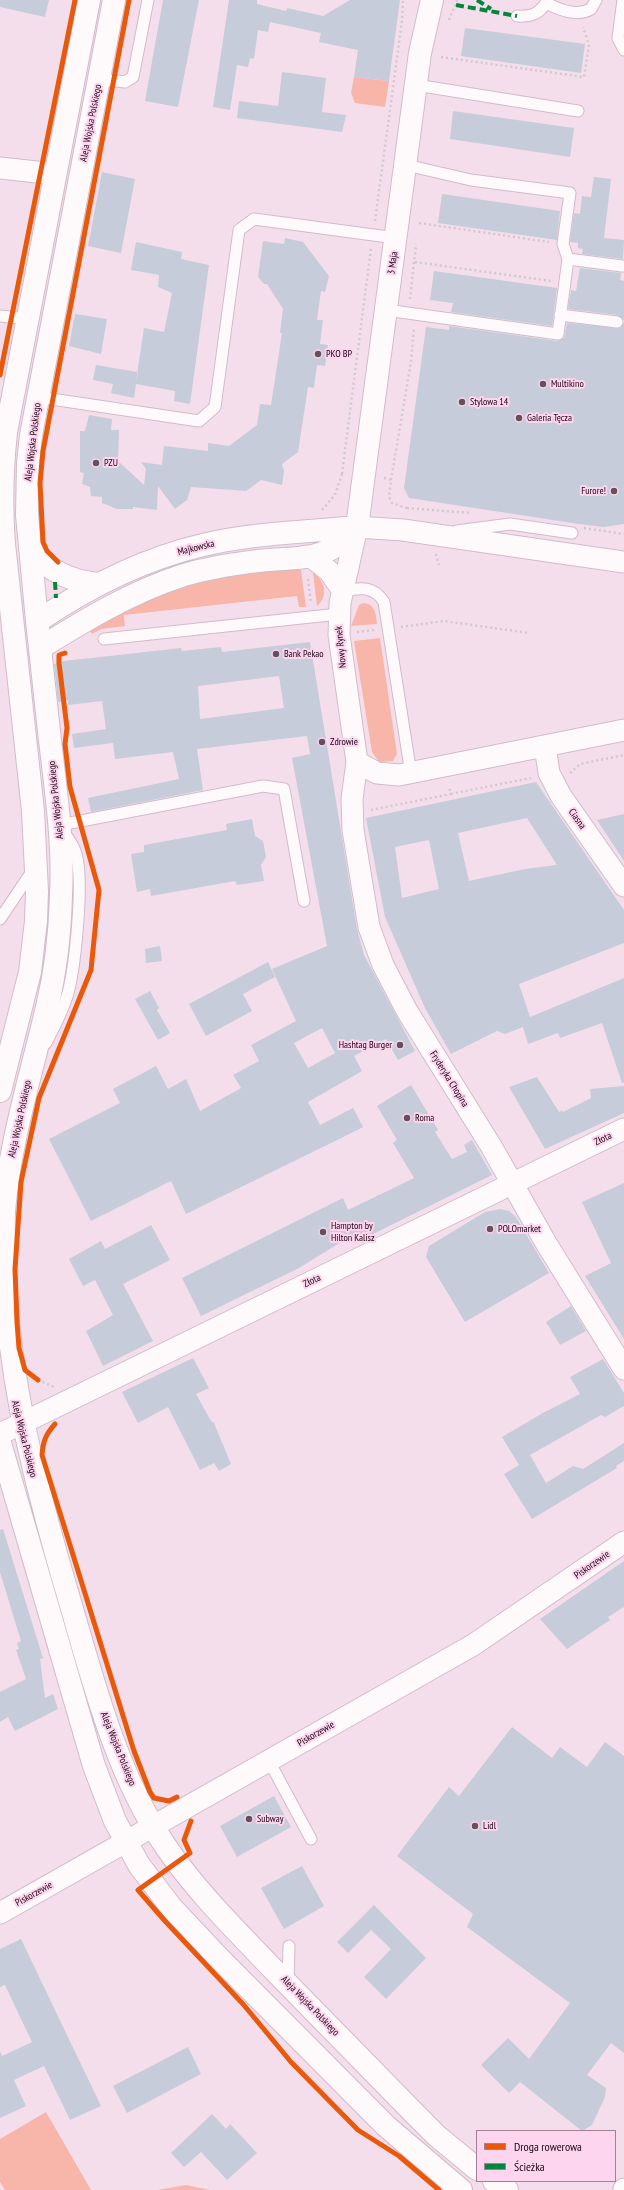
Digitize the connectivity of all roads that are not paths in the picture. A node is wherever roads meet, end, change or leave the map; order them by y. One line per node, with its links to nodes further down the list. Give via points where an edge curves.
1 (89, 0): 15 (main road)
2 (114, 0): 10 (main road, Aleja Wojska Polskiego)
3 (148, 0): 10 (lane, via 133,77 125,82)
4 (432, 0): 11 (main road, 3 Maja, via 424,32)
5 (596, 0): 7 (lane, via 591,9 578,13 563,10)
6 (623, 0): 9 (lane, via 618,38)
7 (547, 2): 8 (lane, via 540,12 533,16)
8 (517, 16)
9 (624, 50)
10 (99, 79): 24 (main road, Aleja Wojska Polskiego)
11 (425, 87): 12 (lane); 13 (main road, 3 Maja)
12 (578, 111)
13 (406, 164): 16 (main road, 3 Maja); 17 (lane, via 471,180 570,193 563,244)
14 (0, 168): 15 (street)
15 (56, 174): 22 (main road)
16 (407, 238): 19 (main road, 3 Maja); 24 (lane, via 254,219 239,230 215,408 199,421)
17 (568, 259): 18 (lane); 20 (lane)
18 (622, 266)
19 (386, 310): 20 (lane, via 558,334); 26 (main road, 3 Maja)
20 (560, 315): 23 (lane)
21 (0, 316): 22 (lane)
22 (28, 319): 25 (main road)
23 (617, 322)
24 (38, 397): 29 (main road, Aleja Wojska Polskiego, via 28,463 27,515)
25 (1, 461): 37 (main road)
26 (358, 527): 28 (street); 31 (main road, via 337,546); 32 (main road, Majkowska, via 254,537 203,545 152,561); 33 (street, Nowy Rynek)
27 (572, 533): 28 (lane, via 510,524)
28 (434, 535): 30 (street)
29 (30, 546): 32 (main road, via 42,562 59,574); 35 (main road, Aleja Wojska Polskiego)
30 (624, 562)
31 (309, 565): 33 (street, via 329,571); 38 (main road, via 231,564 158,584 110,605)
32 (99, 584): 35 (main road, Majkowska)
33 (343, 591): 34 (street, Nowy Rynek); 43 (lane, via 365,588 379,595 384,602)
34 (339, 614): 36 (lane); 42 (street, Nowy Rynek, via 340,649)
35 (38, 621): 37 (main road, Majkowska); 38 (main road, Aleja Wojska Polskiego)
36 (104, 639)
37 (7, 641): 39 (main road)
38 (40, 648): 39 (main road); 44 (main road, Aleja Wojska Polskiego)
39 (9, 668): 45 (main road)
40 (624, 730): 41 (street)
41 (545, 746): 43 (street); 46 (street, Ciasna, via 550,773 561,796)
42 (358, 762): 43 (street, via 377,773); 52 (street, Fryderyka Chopina, via 352,799 353,830 365,908 376,946 407,1011)
43 (411, 774)
44 (60, 825): 47 (lane, via 263,786 284,789); 54 (main road, Aleja Wojska Polskiego, via 62,891 58,949 47,1007 15,1135 8,1175 2,1251 5,1339)
45 (37, 865): 48 (lane); 49 (main road, via 34,946 23,1002)
46 (624, 886)
47 (304, 901)
48 (0, 919)
49 (2, 1062): 50 (main road)
50 (0, 1091)
51 (624, 1129): 52 (street, Złota)
52 (513, 1183): 53 (street, Fryderyka Chopina, via 546,1243); 54 (street, Złota)
53 (624, 1369)
54 (19, 1425): 55 (street, Złota); 59 (main road, Aleja Wojska Polskiego, via 102,1707 128,1777)
55 (0, 1434)
56 (0, 1443): 61 (main road, via 94,1766)
57 (624, 1542): 58 (street, Piskorzewie, via 473,1645)
58 (269, 1761): 59 (street, Piskorzewie); 60 (lane)
59 (153, 1827): 61 (street, Piskorzewie); 64 (main road, Aleja Wojska Polskiego, via 205,1898)
60 (311, 1839)
61 (126, 1843): 62 (street, Piskorzewie); 67 (main road, via 167,1902 218,1957 386,2126)
62 (0, 1913)
63 (289, 1946): 64 (lane)
64 (288, 1984): 65 (main road, Aleja Wojska Polskiego, via 437,2136)
65 (476, 2168)
66 (495, 2182): 68 (main road)
67 (461, 2190)
68 (507, 2190)

